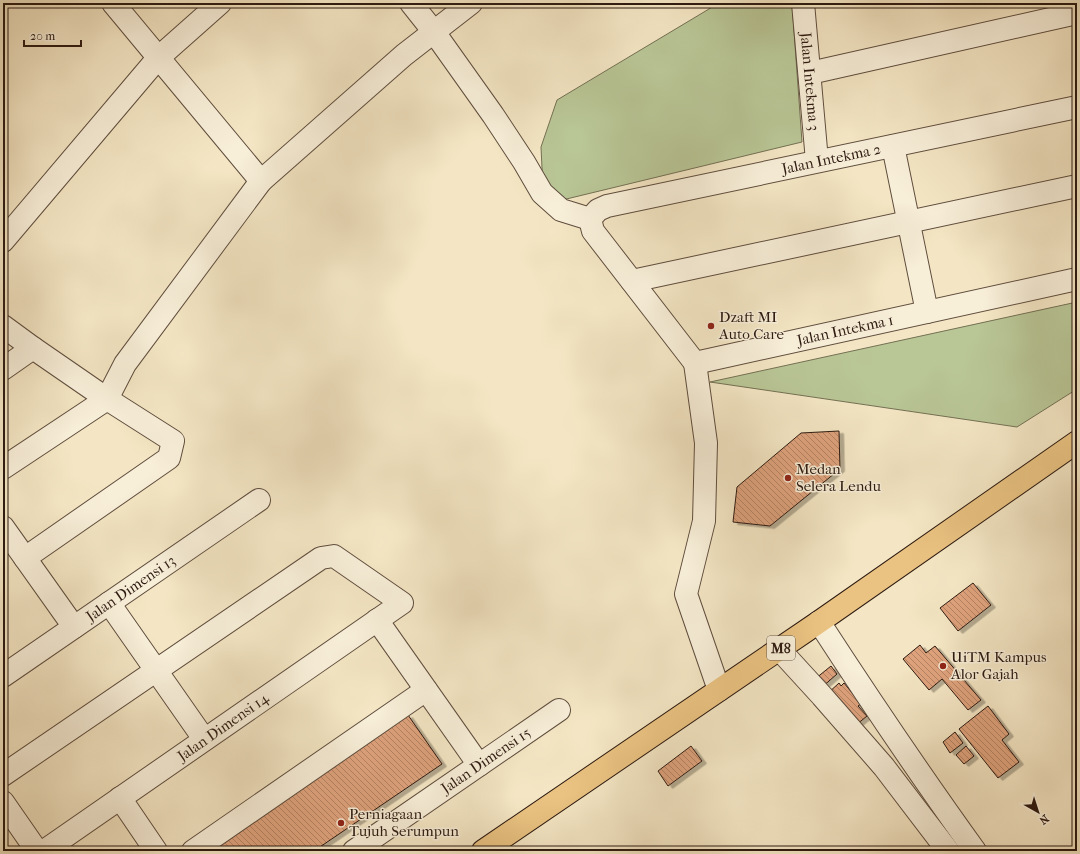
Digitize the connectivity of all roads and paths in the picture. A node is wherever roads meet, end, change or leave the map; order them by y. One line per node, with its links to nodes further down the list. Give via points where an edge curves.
1 (112, 3): 8 (street)
2 (220, 3): 8 (street)
3 (411, 3): 7 (street)
4 (471, 3): 7 (street)
5 (803, 3): 9 (street, Jalan Intekma 3)
6 (1077, 13): 9 (street)
7 (434, 32): 13 (street, via 404,55); 15 (street, via 493,114 542,192 561,210)
8 (158, 58): 13 (street); 17 (street)
9 (810, 73): 12 (street, Jalan Intekma 3)
10 (1077, 107): 11 (street, Jalan Intekma 2)
11 (893, 146): 12 (street, Jalan Intekma 2); 16 (street)
12 (817, 161): 15 (street, Jalan Intekma 2, via 607,206 598,210)
13 (261, 181): 25 (street, via 125,364)
14 (1077, 186): 16 (street)
15 (590, 219): 19 (street, via 593,231)
16 (908, 222): 19 (street); 20 (street)
17 (3, 241)
18 (1077, 280): 20 (street, Jalan Intekma 1)
19 (632, 281): 23 (street)
20 (927, 312): 23 (street, Jalan Intekma 1)
21 (3, 326): 22 (street)
22 (33, 348): 24 (street); 25 (street)
23 (695, 362): 39 (street, via 706,443 704,521 686,594)
24 (3, 369)
25 (107, 399): 27 (street); 30 (street, via 173,441 169,458)
26 (1077, 442): 33 (main road, M8)
27 (3, 468)
28 (259, 500): 31 (street, Jalan Dimensi 13)
29 (3, 528): 30 (street)
30 (25, 558): 34 (street)
31 (109, 603): 34 (street, Jalan Dimensi 13); 36 (street)
32 (377, 620): 36 (street, Jalan Dimensi 14, via 402,603 334,556 321,558); 38 (street); 41 (street, Jalan Dimensi 14)
33 (819, 622): 35 (main road, M8); 53 (street)
34 (74, 627): 37 (street, Jalan Dimensi 13)
35 (779, 649): 39 (main road, M8); 52 (street, via 884,767)
36 (156, 670): 41 (street); 43 (street)
37 (5, 671)
38 (426, 690): 42 (street); 49 (street)
39 (719, 690): 51 (main road, M8)
40 (559, 710): 42 (street, Jalan Dimensi 15)
41 (204, 739): 44 (street, Jalan Dimensi 14)
42 (479, 765): 50 (street, Jalan Dimensi 15)
43 (3, 775)
44 (120, 798): 47 (street, Jalan Dimensi 14); 48 (street)
45 (3, 802): 46 (street)
46 (37, 851)
47 (44, 851)
48 (156, 851)
49 (193, 851)
50 (354, 851)
51 (483, 851)
52 (948, 851)
53 (975, 851)

